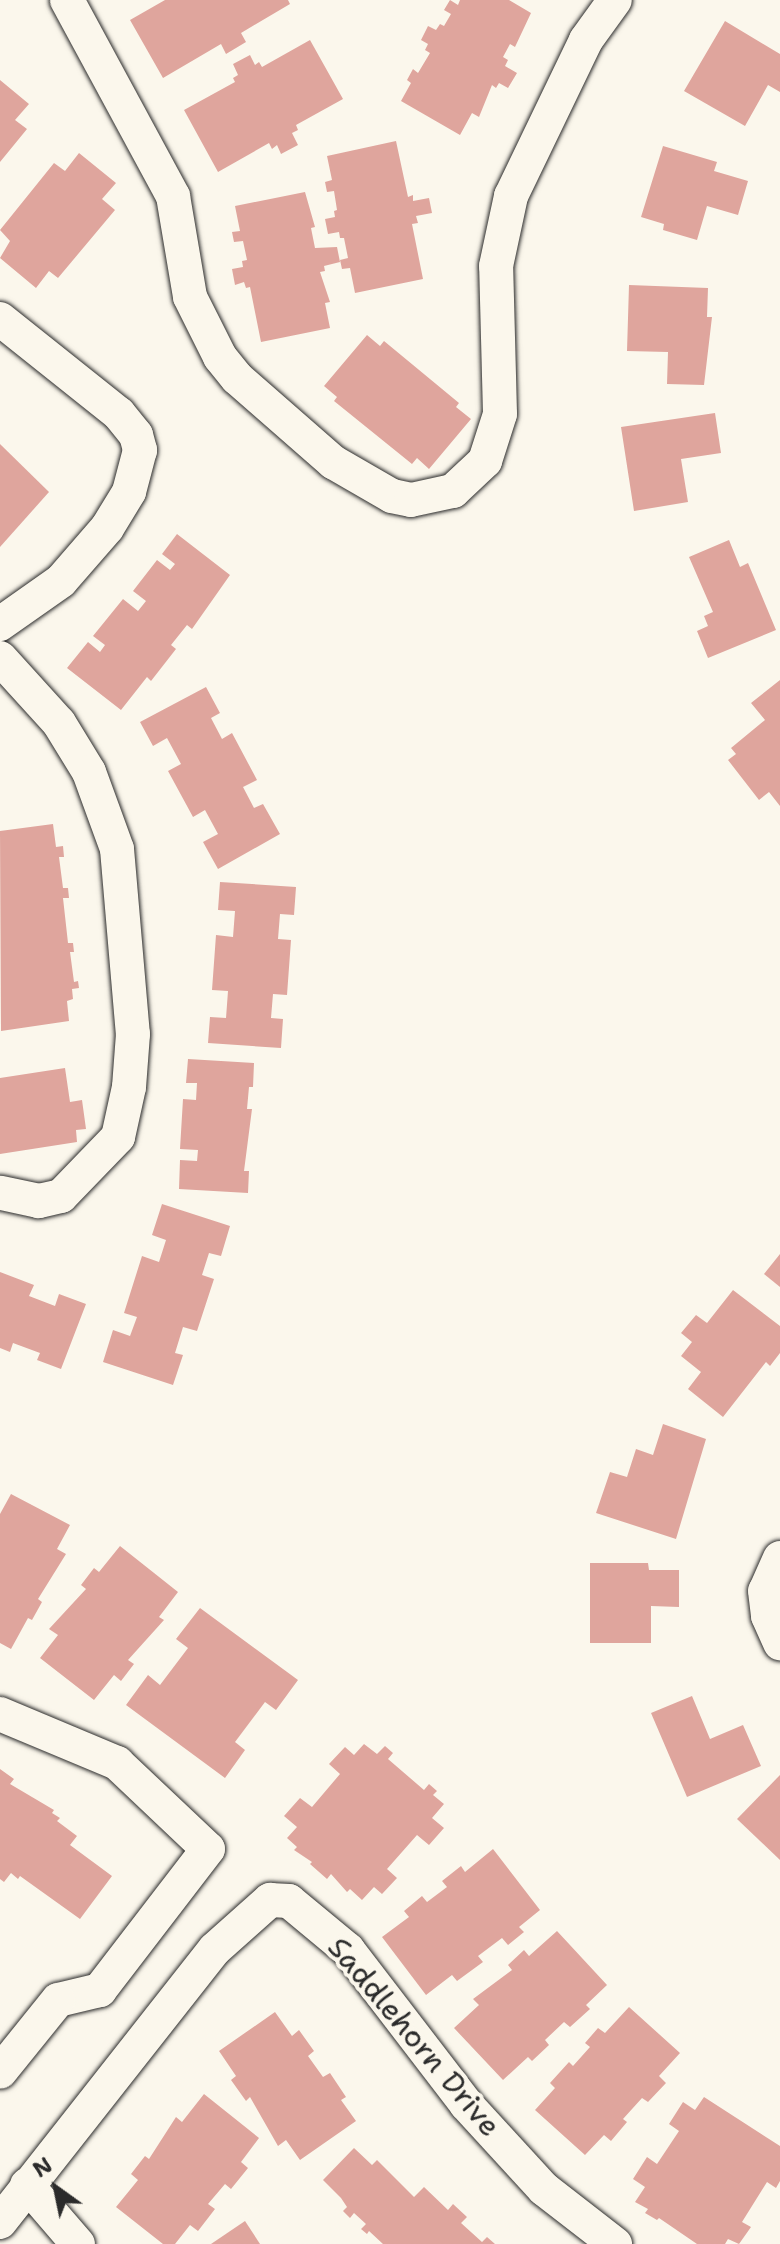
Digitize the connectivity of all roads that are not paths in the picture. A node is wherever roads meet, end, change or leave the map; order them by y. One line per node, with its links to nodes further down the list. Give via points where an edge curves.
1 (67, 0): 2 (street, via 173,196 190,297 220,357 333,462 392,496 411,500 453,491 485,461 500,414 496,266 511,196 586,40)
2 (615, 0)
3 (0, 319): 4 (street, via 119,414 136,435 140,450 129,492 107,528 61,581)
4 (0, 624)
5 (0, 658): 6 (street, via 59,723 89,772 117,849 133,1034 118,1137 61,1196 39,1201)
6 (0, 1193)
7 (780, 1558): 8 (street, via 765,1591 768,1616)
8 (780, 1643)
9 (0, 1714): 10 (street, via 117,1763 208,1849 100,1990 58,2000)
10 (0, 2072)
11 (27, 2185): 12 (street, Saddlehorn Drive); 13 (street); 14 (street, Saddlehorn Drive, via 215,1949 270,1900 289,1901 348,1950 466,2104 544,2189)
12 (0, 2222)
13 (78, 2244)
14 (615, 2244)

